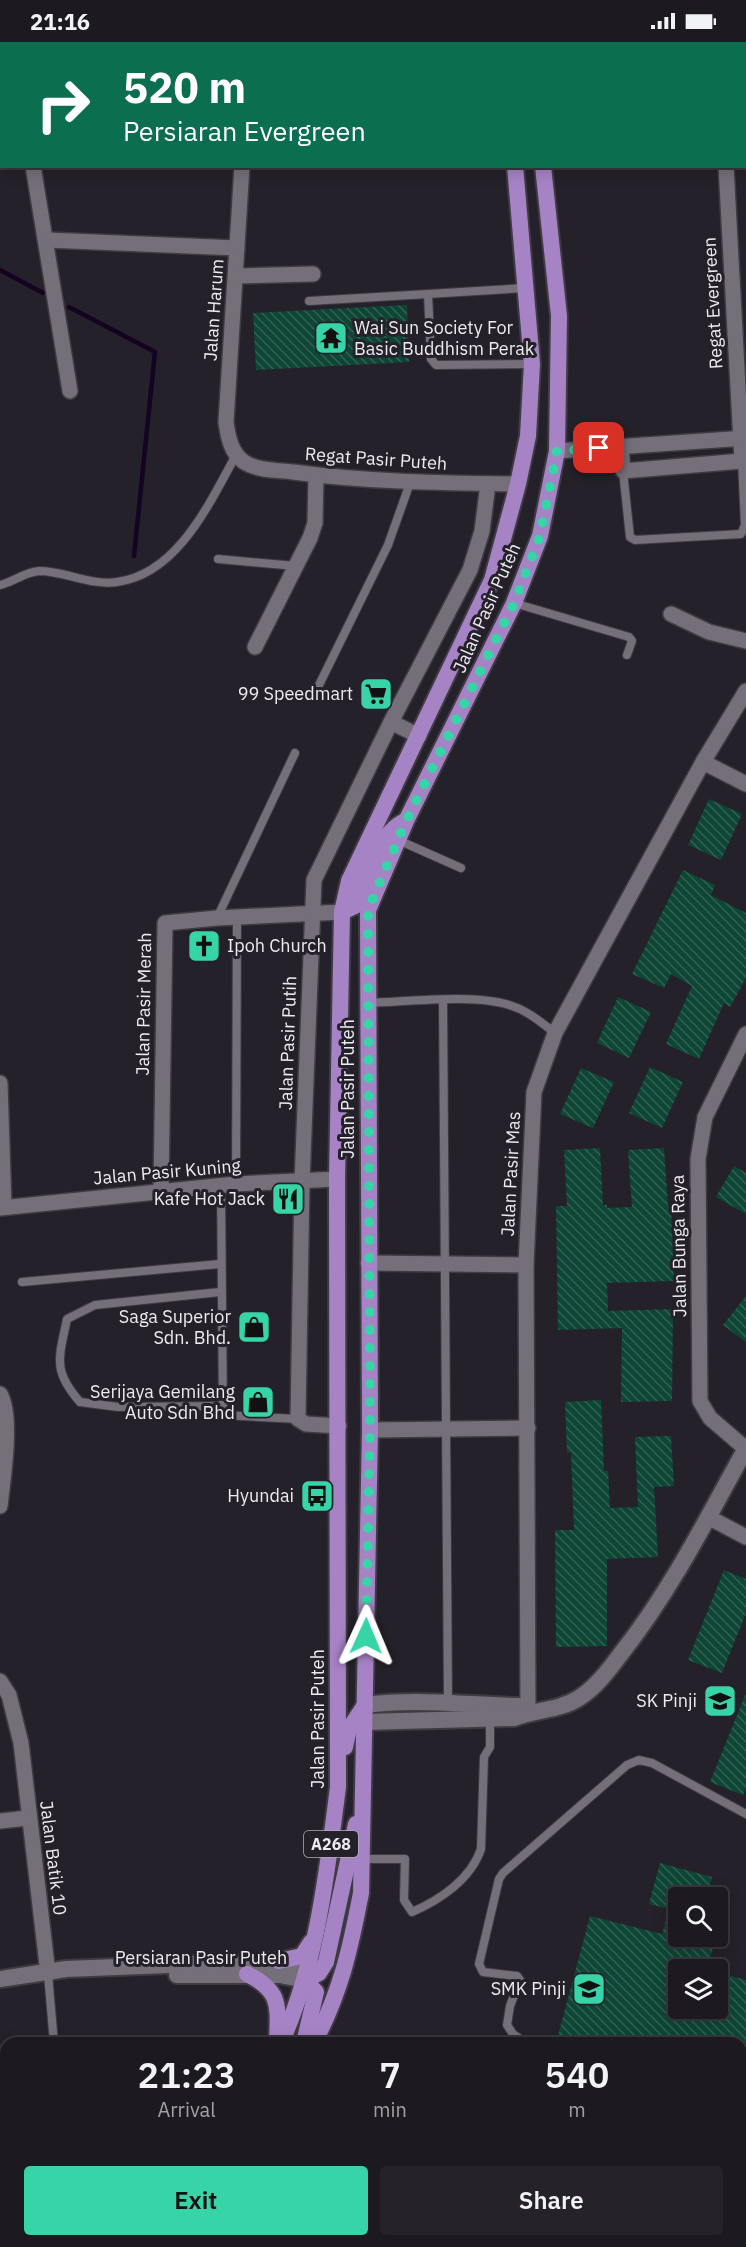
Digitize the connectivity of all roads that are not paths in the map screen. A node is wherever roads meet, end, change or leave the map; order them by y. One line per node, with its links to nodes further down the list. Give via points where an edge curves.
1 (33, 168): 6 (street)
2 (242, 168): 7 (street, Jalan Harum)
3 (515, 168): 10 (main road, Jalan Pasir Puteh / A268)
4 (543, 168): 18 (main road, Jalan Pasir Puteh / A268, via 559,316)
5 (726, 168): 13 (street, Regat Evergreen)
6 (47, 240): 7 (street); 15 (street)
7 (237, 248): 9 (street, Jalan Harum)
8 (313, 274): 9 (street)
9 (236, 276): 19 (street, Jalan Harum, via 226,422)
10 (527, 288): 11 (lane); 14 (main road, Jalan Pasir Puteh / A268)
11 (428, 294): 12 (lane); 14 (lane, via 433,363)
12 (309, 301)
13 (740, 329): 16 (street, Regat Evergreen)
14 (532, 364): 25 (main road, Jalan Pasir Puteh / A268, via 528,436)
15 (70, 391)
16 (743, 438): 17 (street); 20 (street, Regat Evergreen)
17 (621, 446): 18 (street); 21 (street)
18 (557, 451): 29 (main road, Jalan Pasir Puteh / A268, via 540,536)
19 (236, 455): 22 (street, Regat Pasir Puteh, via 256,468); 28 (lane, via 200,517 177,547 148,572 116,583 38,571)
20 (742, 461): 21 (street); 21 (lane, via 746,525 741,534 635,540 630,537)
21 (623, 471)
22 (316, 475): 23 (street, Regat Pasir Puteh); 27 (street, via 315,523)
23 (410, 483): 24 (street, Regat Pasir Puteh); 34 (lane, via 388,545)
24 (488, 484): 25 (street, Regat Pasir Puteh); 36 (street, Jalan Pasir Putih, via 482,531 470,570)
25 (518, 484): 37 (main road, Jalan Pasir Puteh / A268, via 492,580)
26 (218, 559): 27 (lane)
27 (297, 566): 32 (street)
28 (0, 585)
29 (514, 603): 33 (lane, via 629,637 632,641); 41 (main road, Jalan Pasir Puteh / A268)
30 (671, 614): 31 (street, via 709,632)
31 (746, 641)
32 (255, 647)
33 (627, 655)
34 (319, 685)
35 (746, 691): 39 (street, Jalan Pasir Mas)
36 (391, 722): 37 (street); 45 (street, Jalan Pasir Putih, via 314,880)
37 (419, 736): 44 (main road, Jalan Pasir Puteh / A268, via 349,880)
38 (295, 753): 47 (lane)
39 (703, 762): 40 (street); 50 (street, Jalan Pasir Mas)
40 (746, 784)
41 (406, 821): 42 (main road, Jalan Pasir Puteh / A268); 44 (main road, via 389,832 357,905)
42 (398, 840): 43 (lane); 49 (main road, Jalan Pasir Puteh / A268, via 368,910)
43 (461, 868)
44 (342, 912): 45 (street, Jalan Pasir Merah); 53 (main road, Jalan Pasir Puteh / A268)
45 (312, 914): 46 (street, Jalan Pasir Merah); 54 (street, Jalan Pasir Putih)
46 (237, 917): 47 (street, Jalan Pasir Merah); 55 (lane)
47 (217, 918): 56 (street, Jalan Pasir Merah, via 165,923)
48 (443, 1000): 49 (lane); 50 (lane, via 512,1006); 58 (lane)
49 (367, 1003): 59 (main road, Jalan Pasir Puteh / A268)
50 (555, 1033): 61 (street, Jalan Pasir Mas, via 534,1092)
51 (746, 1034): 71 (street, Jalan Bunga Raya, via 705,1116 698,1159 700,1401 710,1418)
52 (0, 1083): 57 (street)
53 (337, 1179): 54 (street, Jalan Pasir Kuning); 67 (main road, Jalan Pasir Puteh / A268)
54 (302, 1182): 55 (street, Jalan Pasir Kuning); 66 (street, Jalan Pasir Putih)
55 (228, 1185): 56 (street, Jalan Pasir Kuning); 60 (lane)
56 (160, 1191): 57 (street, Jalan Pasir Kuning)
57 (2, 1208)
58 (443, 1262): 59 (street); 61 (street); 70 (lane)
59 (368, 1263): 69 (main road, Jalan Pasir Puteh / A268)
60 (220, 1264): 62 (lane); 63 (lane)
61 (526, 1265): 68 (street, Jalan Pasir Mas)
62 (22, 1282)
63 (220, 1292): 65 (lane); 65 (lane, via 95,1305 67,1319 58,1360 65,1384 80,1402 118,1407)
64 (0, 1394): 72 (street, via 6,1419)
65 (222, 1406): 66 (lane, via 223,1415)
66 (298, 1419): 67 (street, via 306,1424)
67 (339, 1426): 77 (main road, Jalan Pasir Puteh / A268)
68 (528, 1428): 70 (street); 78 (street, Jalan Pasir Mas)
69 (370, 1430): 70 (street); 79 (main road, Jalan Pasir Puteh / A268)
70 (445, 1430): 76 (lane)
71 (746, 1449): 73 (main road, Jalan Bunga Raya)
72 (0, 1506)
73 (708, 1517): 74 (street); 78 (main road, Jalan Bunga Raya, via 657,1605 593,1687 570,1703)
74 (746, 1537)
75 (0, 1681): 84 (street, Jalan Batik 10, via 9,1695 21,1743)
76 (448, 1702): 78 (main road, Jalan Bunga Raya, via 518,1706); 79 (main road, Jalan Bunga Raya, via 395,1702)
77 (338, 1706): 79 (main road); 81 (main road, Jalan Pasir Puteh / A268)
78 (528, 1712): 80 (main road, Jalan Bunga Raya, via 514,1718)
79 (362, 1714): 80 (main road, Jalan Bunga Raya); 81 (main road, via 348,1729); 82 (main road, Jalan Pasir Puteh / A268)
80 (490, 1719): 86 (lane, via 490,1747 484,1757 481,1849 476,1863 449,1891 412,1912 404,1900 405,1859)
81 (338, 1787): 87 (main road, Jalan Pasir Puteh / A268)
82 (364, 1807): 86 (main road, Jalan Pasir Puteh / A268); 92 (main road, via 352,1838 326,1962 316,1975)
83 (746, 1814): 98 (lane, via 652,1763 639,1760 627,1765 503,1873 479,1964 483,1972 517,1976 520,1980 507,2025)
84 (28, 1818): 85 (street); 89 (street, Jalan Batik 10)
85 (0, 1821)
86 (362, 1859): 97 (main road, Jalan Pasir Puteh / A268, via 361,1893 349,1960 333,2006)
87 (313, 1940): 88 (main road, via 302,1956); 92 (main road, Jalan Pasir Puteh / A268)
88 (279, 1961): 89 (main road, Persiaran Pasir Puteh); 92 (main road, Persiaran Pasir Puteh, via 299,1970)
89 (48, 1974): 90 (main road, Persiaran Pasir Puteh); 91 (main road, Persiaran Pasir Puteh); 93 (lane, Jalan Batik 10)
90 (247, 1974): 92 (main road, Persiaran Pasir Puteh); 94 (main road, via 265,1983 272,1992)
91 (0, 1979)
92 (304, 1980): 95 (main road, Jalan Pasir Puteh / A268); 96 (main road, via 316,1992)
93 (53, 2037)
94 (277, 2037)
95 (283, 2037)
96 (314, 2037)
97 (317, 2037)
98 (517, 2037)

